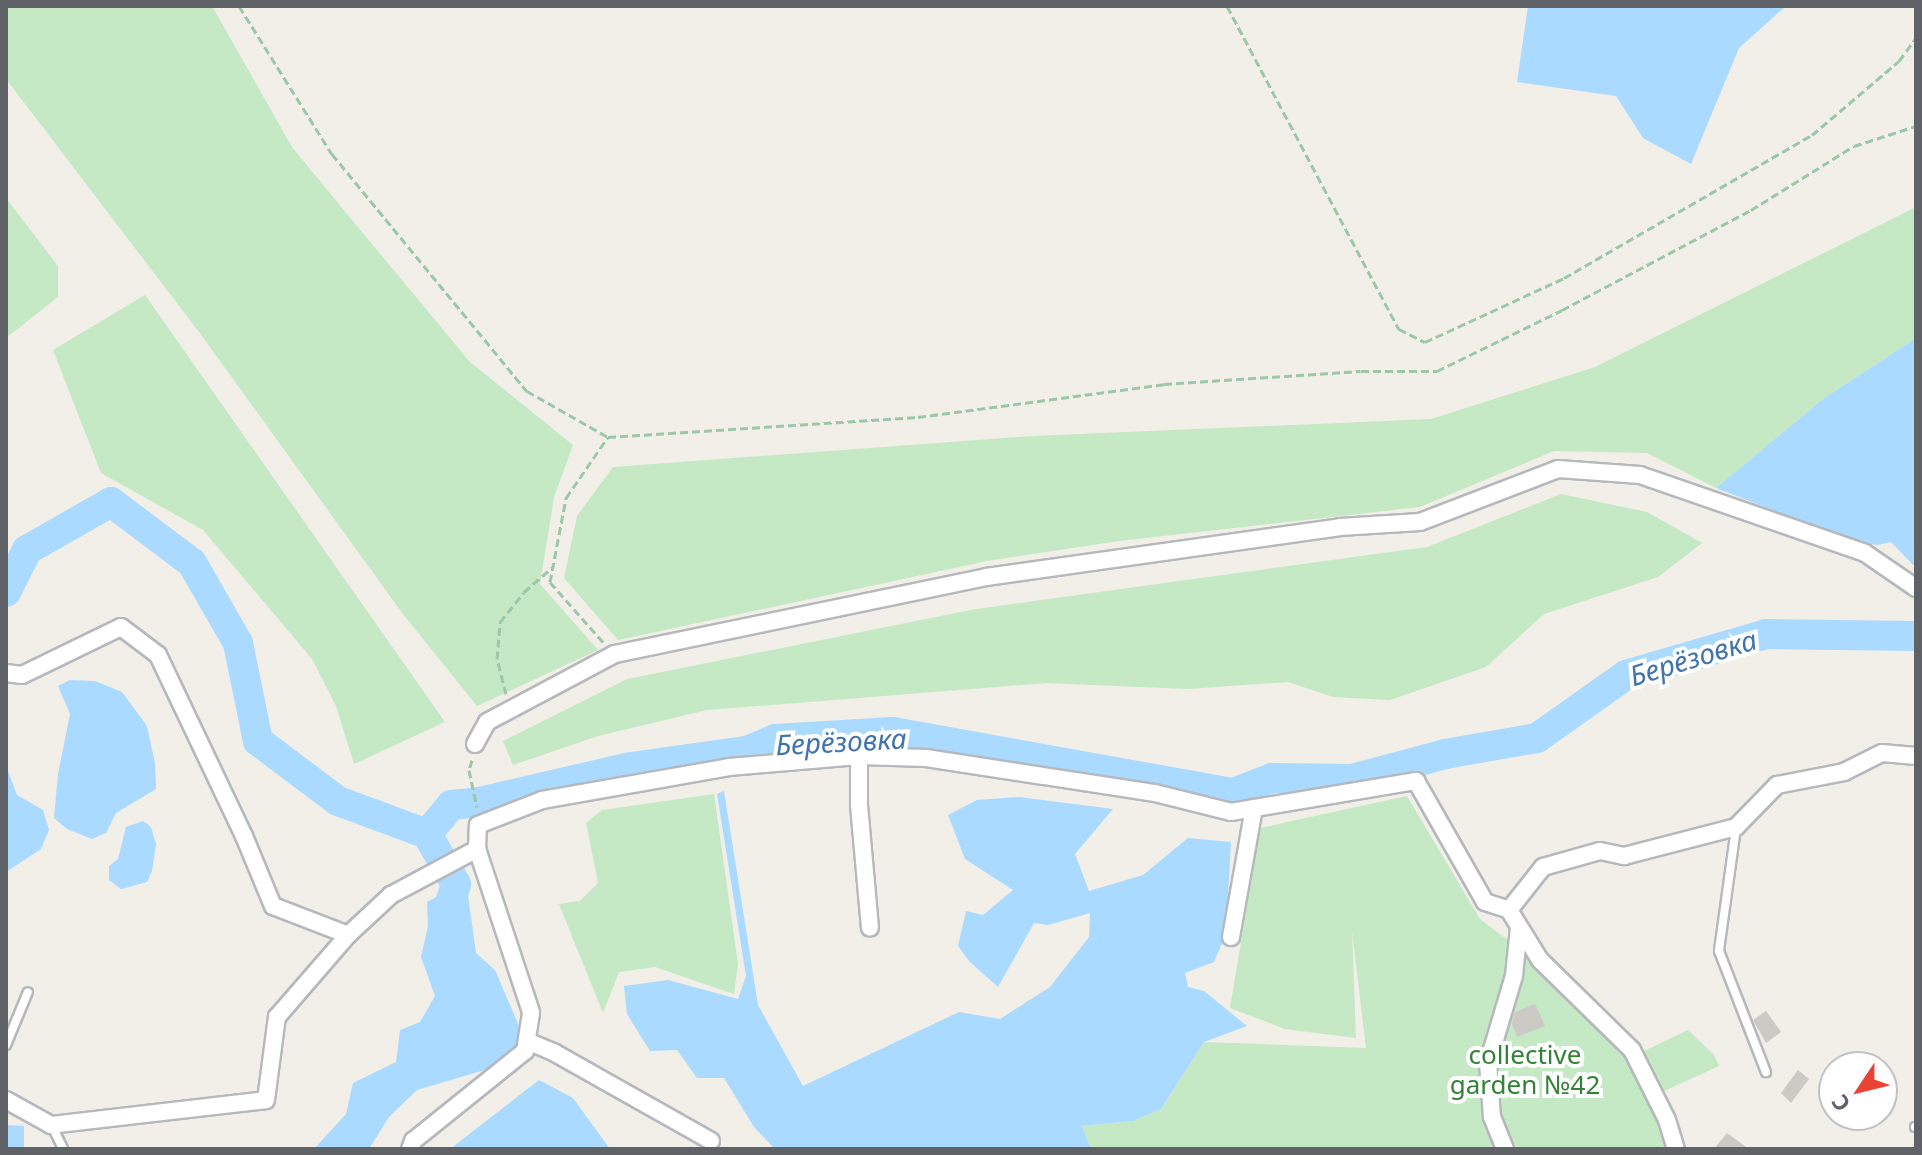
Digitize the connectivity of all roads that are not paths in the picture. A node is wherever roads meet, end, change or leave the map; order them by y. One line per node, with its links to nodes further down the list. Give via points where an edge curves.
1 (1916, 588): 3 (street, via 1865,553 1640,475 1558,469 1420,522 1340,527 986,577 615,654 487,722)
2 (6, 673): 12 (street, via 22,675 121,627 158,655 273,906)
3 (475, 744)
4 (859, 756): 6 (street, via 926,758 1048,776 1231,812); 8 (street, via 729,767 542,800 478,825); 11 (street)
5 (1916, 756): 7 (street, via 1882,753 1844,772 1777,785)
6 (1254, 808): 9 (street, via 1416,781 1485,902); 13 (street)
7 (1736, 827): 9 (street, via 1624,856 1600,851 1543,867); 17 (lane, via 1719,951)
8 (477, 849): 12 (street, via 391,895); 15 (street, via 531,1012)
9 (1509, 910): 10 (street)
10 (1519, 927): 23 (street, via 1514,976 1488,1063 1492,1117); 24 (street, via 1540,960 1632,1050)
11 (870, 928)
12 (348, 935): 19 (street, via 277,1017 266,1100)
13 (1231, 937)
14 (28, 992): 16 (lane)
15 (527, 1041): 20 (street); 22 (street, via 525,1051 413,1141)
16 (6, 1045)
17 (1766, 1072)
18 (6, 1100): 19 (street)
19 (51, 1125): 21 (lane)
20 (711, 1141)
21 (63, 1149)
22 (410, 1149)
23 (1505, 1149)
24 (1676, 1149)

